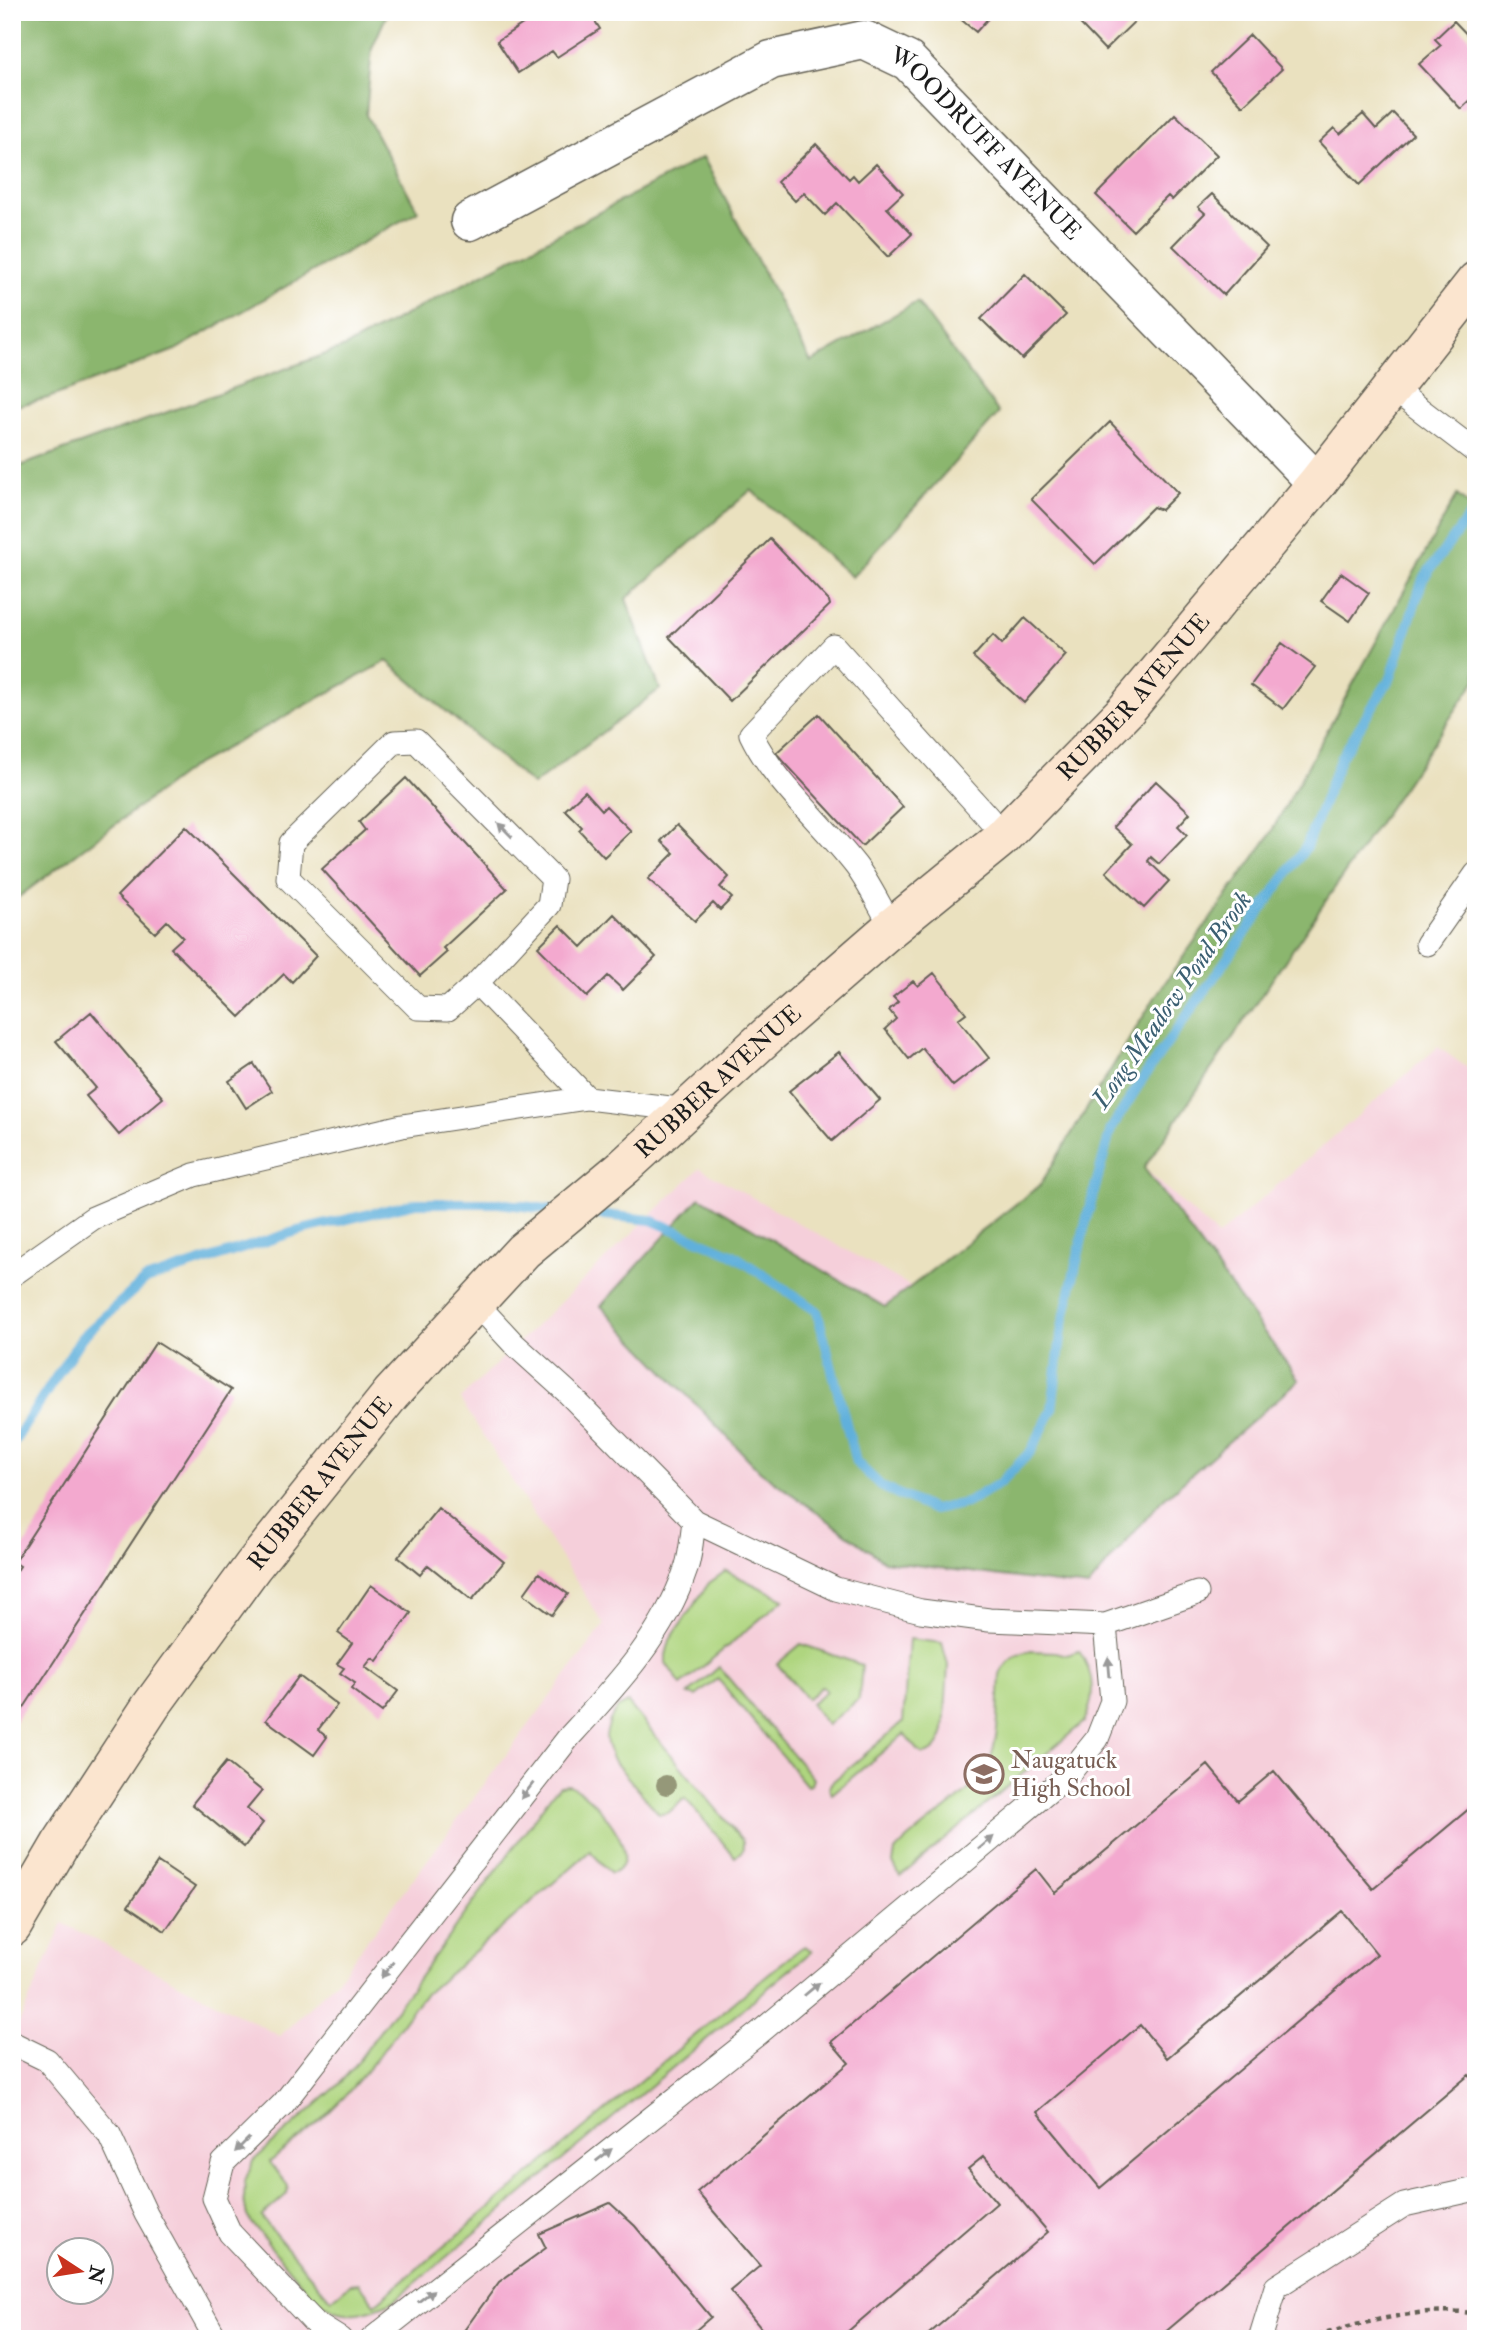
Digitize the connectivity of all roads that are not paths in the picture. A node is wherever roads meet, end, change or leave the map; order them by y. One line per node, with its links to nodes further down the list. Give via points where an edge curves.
1 (470, 221): 5 (street, WOODRUFF AVENUE, via 771,60 864,40 908,61)
2 (1476, 281): 3 (street, RUBBER AVENUE)
3 (1392, 387): 4 (lane); 5 (street, RUBBER AVENUE)
4 (1476, 452)
5 (1317, 483): 6 (street, RUBBER AVENUE, via 1126,710)
6 (1004, 835): 8 (street, RUBBER AVENUE); 8 (lane, via 834,646 751,734 778,775 857,868)
7 (1476, 874): 9 (lane)
8 (892, 927): 12 (street, RUBBER AVENUE)
9 (1427, 944)
10 (477, 983): 10 (lane, one-way to 10, via 549,905 553,879 416,741 394,742 291,843 288,878 418,1009 448,1009); 11 (lane)
11 (587, 1098): 12 (lane); 13 (lane, via 402,1126 194,1175 93,1218)
12 (687, 1110): 14 (street, RUBBER AVENUE, via 523,1251)
13 (12, 1275)
14 (475, 1302): 15 (lane); 18 (street, RUBBER AVENUE, via 391,1395 253,1566 124,1745)
15 (694, 1521): 17 (lane, via 836,1589 881,1602 989,1620); 22 (lane, one-way to 22, via 687,1566 664,1623 569,1737 283,2104 223,2163 214,2198 230,2233 316,2324)
16 (1197, 1594): 17 (lane)
17 (1105, 1625): 23 (lane, one-way to 17, via 760,2033 1068,1775 1097,1739 1112,1701)
18 (15, 1916)
19 (12, 2043): 21 (lane, via 47,2060 109,2134 146,2214)
20 (1476, 2189): 24 (lane, via 1404,2205 1276,2287)
21 (216, 2339)
22 (340, 2339)
23 (372, 2339)
24 (1260, 2339)

